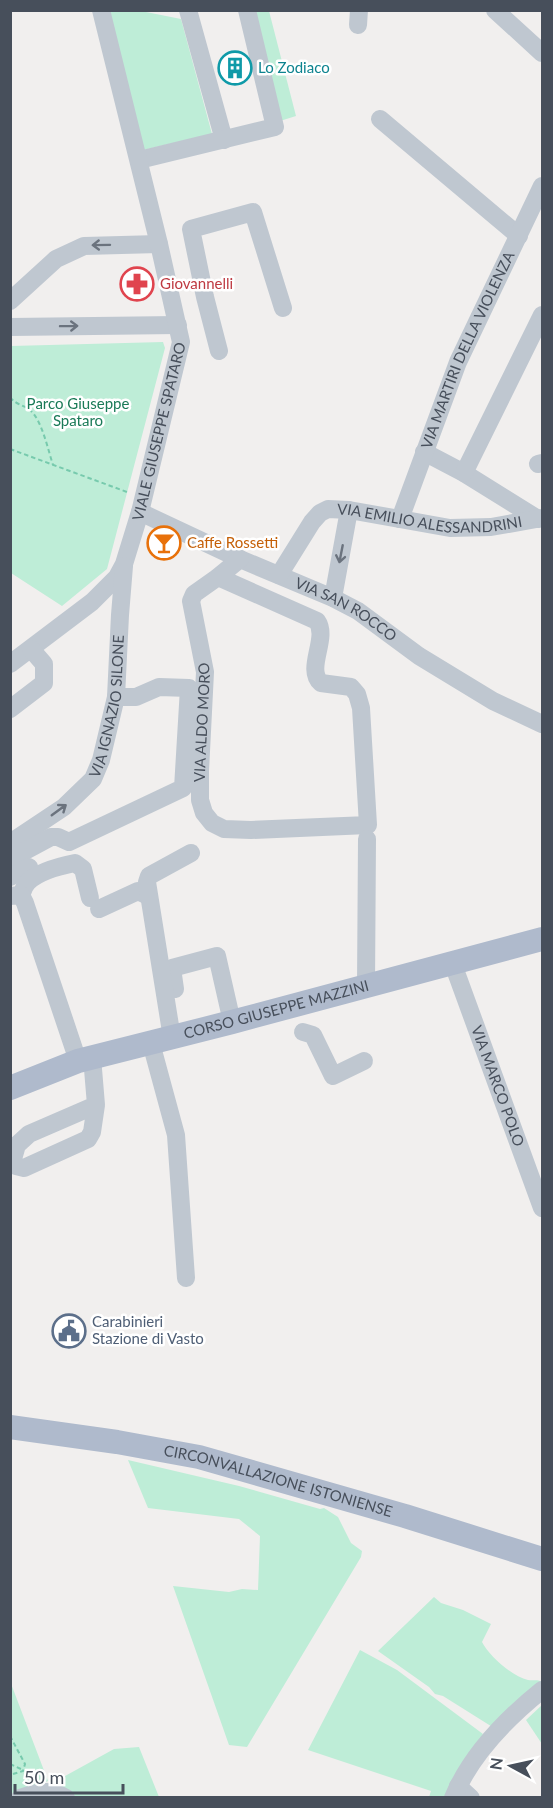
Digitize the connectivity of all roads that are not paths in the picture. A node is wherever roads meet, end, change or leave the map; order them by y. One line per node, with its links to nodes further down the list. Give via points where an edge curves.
1 (101, 10): 8 (street, VIALE GIUSEPPE SPATARO)
2 (188, 10): 7 (street)
3 (247, 10): 7 (street, via 275,127)
4 (495, 10): 5 (street)
5 (543, 53)
6 (380, 119): 10 (street)
7 (224, 140): 8 (street)
8 (139, 160): 11 (street, VIALE GIUSEPPE SPATARO)
9 (543, 186): 10 (street, VIA MARTIRI DELLA VIOLENZA)
10 (519, 236): 20 (street, VIA MARTIRI DELLA VIOLENZA, via 458,362)
11 (159, 244): 13 (street, one-way to 13, via 84,246 56,259); 14 (street, VIALE GIUSEPPE SPATARO)
12 (205, 297): 14 (street); 15 (street, via 191,229 253,212); 19 (street)
13 (10, 301)
14 (173, 304): 17 (street, VIALE GIUSEPPE SPATARO)
15 (282, 308)
16 (543, 315): 21 (street)
17 (178, 325): 18 (street, one-way to 17); 22 (street, VIALE GIUSEPPE SPATARO, via 181,342)
18 (10, 327)
19 (219, 351)
20 (424, 452): 21 (street); 24 (street, VIA MARTIRI DELLA VIOLENZA)
21 (464, 473): 25 (street)
22 (142, 505): 26 (street, VIA SAN ROCCO); 27 (street, VIALE GIUSEPPE SPATARO)
23 (349, 510): 24 (street, VIA EMILIO ALESSANDRINI); 28 (street, VIA EMILIO ALESSANDRINI, via 328,509 320,513); 30 (street, one-way to 30)
24 (400, 519): 25 (street, VIA EMILIO ALESSANDRINI, via 472,528)
25 (541, 519)
26 (240, 559): 28 (street, VIA SAN ROCCO); 29 (street, VIA ALDO MORO)
27 (124, 564): 31 (street, VIALE GIUSEPPE SPATARO, via 117,577 92,602); 33 (street, VIA IGNAZIO SILONE)
28 (279, 575): 30 (street, VIA SAN ROCCO)
29 (218, 577): 36 (street, via 320,625 317,680 351,687 361,708); 36 (street, VIA ALDO MORO, via 194,594 191,601 205,672 200,771 204,813 224,829)
30 (333, 598): 35 (street, VIA SAN ROCCO, via 483,695)
31 (31, 649): 32 (street, VIALE GIUSEPPE SPATARO); 34 (street, via 44,664 44,683)
32 (10, 664)
33 (116, 697): 37 (street, VIA IGNAZIO SILONE, one-way to 33, via 64,807 93,779); 39 (street, via 136,697 159,687 189,688 183,788 69,842 51,837)
34 (10, 710)
35 (543, 724)
36 (367, 832): 46 (street)
37 (10, 843)
38 (191, 853): 42 (street, via 149,876)
39 (10, 860)
40 (30, 867): 41 (street)
41 (10, 877)
42 (148, 896): 43 (street, via 138,891 94,904 83,869 75,862 34,878); 50 (street)
43 (19, 898): 51 (street)
44 (543, 939): 45 (main road, CORSO GIUSEPPE MAZZINI)
45 (453, 964): 46 (main road, CORSO GIUSEPPE MAZZINI); 56 (street, VIA MARCO POLO)
46 (366, 985): 47 (main road, CORSO GIUSEPPE MAZZINI)
47 (296, 1005): 48 (main road, CORSO GIUSEPPE MAZZINI); 49 (street)
48 (232, 1022): 50 (main road, CORSO GIUSEPPE MAZZINI); 50 (street, via 217,956 181,965 172,968)
49 (303, 1032): 52 (street, via 314,1035 333,1076); 53 (street)
50 (169, 1038): 51 (main road, CORSO GIUSEPPE MAZZINI); 57 (street)
51 (85, 1059): 54 (main road, CORSO GIUSEPPE MAZZINI); 55 (street)
52 (364, 1061)
53 (322, 1076)
54 (12, 1081)
55 (96, 1105)
56 (543, 1208)
57 (186, 1278)
58 (10, 1427): 59 (main road, CIRCONVALLAZIONE ISTONIENSE, via 199,1457)
59 (543, 1559)
60 (543, 1690): 61 (street, via 471,1762)
61 (461, 1794)
62 (20, 1797): 63 (street, via 43,1791)
63 (66, 1797)

